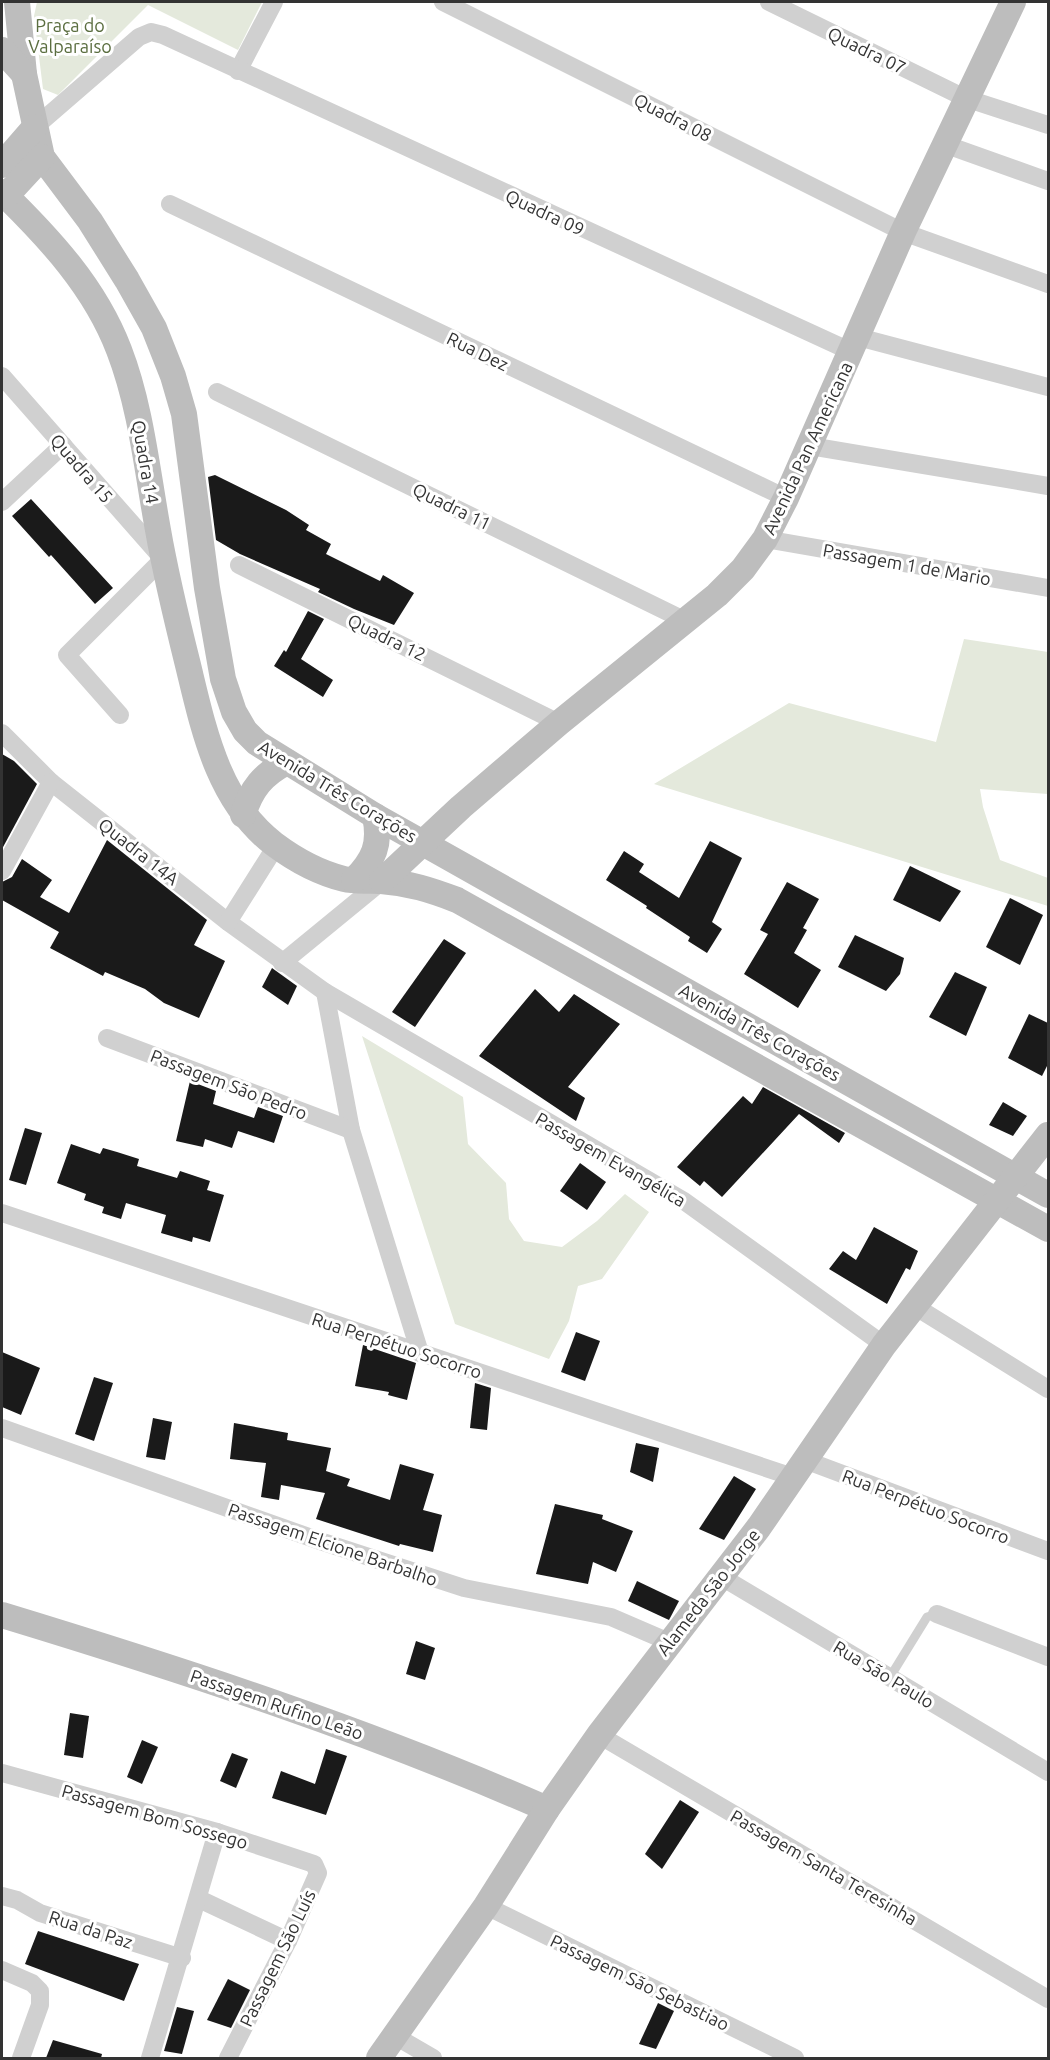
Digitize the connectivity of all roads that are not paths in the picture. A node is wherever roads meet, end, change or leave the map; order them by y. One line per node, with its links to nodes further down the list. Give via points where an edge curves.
1 (17, 2): 8 (street, Avenida Três Corações)
2 (274, 2): 7 (street)
3 (443, 2): 18 (street, Quadra 08)
4 (769, 2): 9 (street, Quadra 07)
5 (1013, 2): 9 (street, Avenida Pan Americana)
6 (2, 50): 8 (street)
7 (238, 71): 11 (street, Quadra 09, via 151,32 139,37); 20 (street, Quadra 09)
8 (24, 74): 11 (street, Avenida Três Corações)
9 (965, 98): 10 (street, Quadra 07); 12 (street, Avenida Pan Americana)
10 (1048, 125)
11 (35, 127): 13 (street, Avenida Três Corações); 14 (street)
12 (944, 144): 15 (street); 18 (street, Avenida Pan Americana)
13 (42, 157): 16 (street); 37 (street, Avenida Três Corações, via 128,280 158,337 184,414 223,679 245,731)
14 (2, 165)
15 (1048, 181)
16 (4, 194): 30 (street, Quadra 14, via 54,244 79,277 118,347 133,390)
17 (170, 204): 27 (street, Rua Dez)
18 (914, 236): 19 (street, Quadra 08); 20 (street, Avenida Pan Americana)
19 (1048, 284)
20 (861, 343): 22 (street, Quadra 09); 25 (street, Avenida Pan Americana)
21 (2, 376): 24 (street, Quadra 15)
22 (1048, 387)
23 (217, 392): 33 (street, Quadra 11)
24 (63, 445): 28 (street); 30 (street, Quadra 15)
25 (810, 446): 26 (street); 27 (street, Avenida Pan Americana)
26 (1048, 486)
27 (786, 498): 29 (street, Avenida Pan Americana)
28 (2, 502)
29 (765, 539): 32 (street, Passagem 1 de Mario); 33 (street, Avenida Pan Americana, via 743,569)
30 (163, 560): 34 (street, via 67,655); 39 (street, Avenida Três Corações, via 213,757)
31 (239, 565): 35 (street, Quadra 12)
32 (1048, 588)
33 (686, 621): 35 (street, Avenida Pan Americana)
34 (120, 715)
35 (559, 723): 41 (street, Avenida Pan Americana)
36 (2, 734): 38 (street, Quadra 14A)
37 (287, 762): 39 (street, via 258,783); 40 (street, Avenida Três Corações)
38 (51, 782): 43 (street); 46 (street, Quadra 14A)
39 (243, 815): 42 (street, Avenida Três Corações)
40 (375, 816): 41 (street, Avenida Três Corações); 44 (street, via 379,833 376,850 369,866)
41 (424, 843): 45 (street, Avenida Pan Americana); 52 (street, Avenida Três Corações)
42 (276, 846): 44 (street, Avenida Três Corações, via 318,870); 46 (street)
43 (2, 871)
44 (354, 880): 45 (street, Avenida Três Corações)
45 (382, 881): 47 (street, Avenida Pan Americana); 54 (street, Avenida Três Corações, via 426,888 457,900)
46 (228, 922): 47 (street, Quadra 14A)
47 (282, 963): 48 (street, Passagem Evangélica)
48 (325, 992): 50 (street); 58 (street, Passagem Evangélica, via 684,1201)
49 (107, 1038): 50 (street, Passagem São Pedro)
50 (351, 1131): 59 (street)
51 (1048, 1135): 52 (street, Alameda São Jorge)
52 (1017, 1176): 53 (street, Avenida Três Corações); 54 (street, Alameda São Jorge)
53 (1048, 1195)
54 (999, 1200): 56 (street, Avenida Três Corações); 57 (street, Alameda São Jorge)
55 (2, 1213): 59 (street, Rua Perpétuo Socorro)
56 (1048, 1229)
57 (916, 1306): 58 (street, Alameda São Jorge); 60 (street)
58 (884, 1344): 62 (street, Alameda São Jorge)
59 (420, 1353): 62 (street, Rua Perpétuo Socorro)
60 (1048, 1389)
61 (2, 1428): 67 (street, Passagem Elcione Barbalho, via 464,1588 611,1617)
62 (799, 1469): 63 (street, Rua Perpétuo Socorro); 64 (street, Alameda São Jorge)
63 (1048, 1551)
64 (720, 1576): 67 (street, Alameda São Jorge); 69 (street, Rua São Paulo)
65 (937, 1614): 68 (street); 69 (lane, via 927,1617)
66 (2, 1615): 73 (street, Passagem Rufino Leão, via 317,1717)
67 (669, 1642): 70 (street, Alameda São Jorge)
68 (1048, 1657)
69 (890, 1677): 71 (street, Rua São Paulo)
70 (599, 1735): 73 (street, Alameda São Jorge); 82 (street, Passagem Santa Teresinha)
71 (1048, 1772)
72 (2, 1773): 74 (street, Passagem Bom Sossego)
73 (547, 1809): 78 (street, Alameda São Jorge)
74 (217, 1832): 75 (street, Passagem Bom Sossego); 77 (street)
75 (308, 1860): 79 (street, Passagem São Luís, via 318,1874)
76 (2, 1896): 80 (street, Rua da Paz, via 40,1913)
77 (200, 1899): 79 (street); 80 (street)
78 (486, 1906): 83 (street, Alameda São Jorge); 89 (street, Passagem São Sebastiao)
79 (288, 1941): 86 (street, Passagem São Luís)
80 (182, 1958): 85 (street)
81 (2, 1970): 84 (street, via 40,1990 40,2005)
82 (1048, 1999)
83 (395, 2036): 87 (street, Alameda São Jorge); 88 (street)
84 (21, 2058)
85 (150, 2058)
86 (228, 2058)
87 (379, 2058)
88 (433, 2058)
89 (795, 2058)

